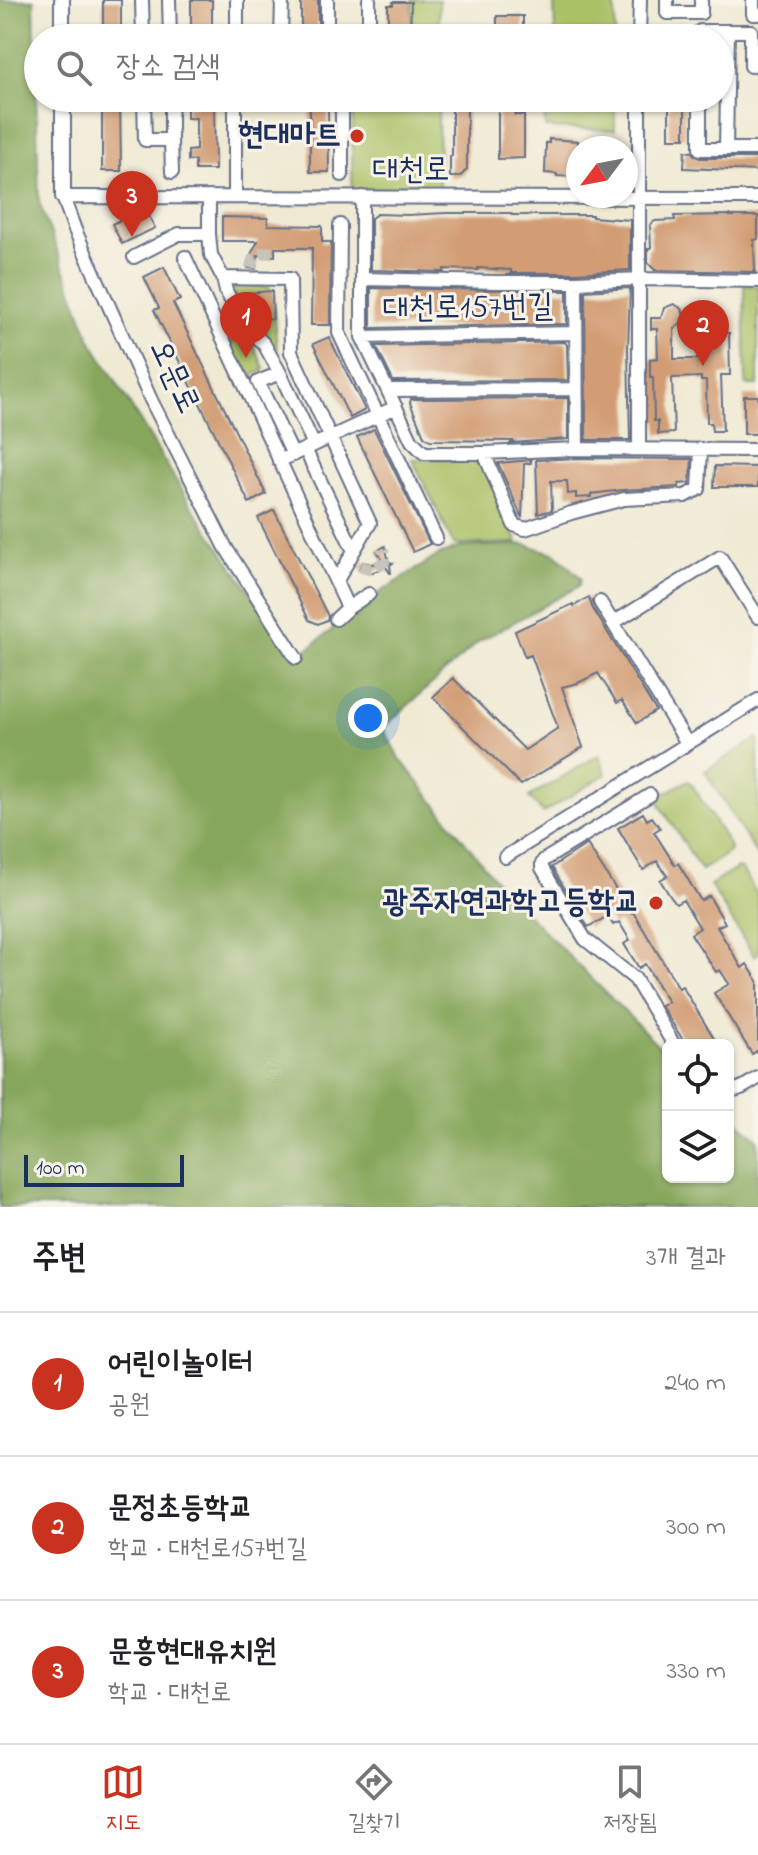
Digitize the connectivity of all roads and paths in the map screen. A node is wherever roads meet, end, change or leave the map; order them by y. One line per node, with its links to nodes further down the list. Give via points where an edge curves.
1 (62, 0): 13 (main road)
2 (142, 0): 14 (street)
3 (169, 0): 15 (street)
4 (237, 0): 16 (street)
5 (282, 0): 17 (street)
6 (327, 0): 18 (street)
7 (369, 0): 19 (street)
8 (640, 0): 20 (street)
9 (667, 0): 10 (street, via 667,13 701,13)
10 (701, 0)
11 (753, 0): 12 (street, via 753,14)
12 (758, 14)
13 (62, 24)
14 (143, 24)
15 (170, 24)
16 (237, 24)
17 (281, 24)
18 (327, 24)
19 (369, 24)
20 (639, 24)
21 (734, 31): 22 (street, via 751,31)
22 (751, 66)
23 (63, 112): 36 (main road, 오문로)
24 (144, 112): 31 (street, via 145,140)
25 (171, 112): 31 (street)
26 (235, 112): 38 (street)
27 (342, 112): 35 (street)
28 (639, 112): 41 (street)
29 (700, 112): 32 (street, via 700,149)
30 (727, 112): 32 (street)
31 (171, 140): 34 (street)
32 (726, 149): 33 (street)
33 (758, 149)
34 (172, 172)
35 (342, 175)
36 (63, 197): 37 (street, 대천로); 78 (street, 오문로, via 158,414 226,548)
37 (209, 197): 38 (street, 대천로); 44 (street)
38 (235, 197): 39 (street, 대천로)
39 (362, 197): 40 (street, 대천로); 47 (street)
40 (566, 198)
41 (638, 198): 42 (street, 대천로); 48 (street)
42 (758, 198)
43 (340, 225): 59 (street, via 339,333)
44 (209, 234): 45 (street, via 179,234); 51 (street, via 211,255)
45 (134, 257)
46 (185, 257): 52 (street)
47 (363, 279): 50 (street, 대천로157번길); 54 (street, 대천로157번길)
48 (639, 279): 49 (street, 대천로157번길); 50 (street, 대천로157번길); 63 (street)
49 (758, 281)
50 (576, 282): 53 (street, 대천로157번길)
51 (224, 285): 52 (street); 55 (street, via 243,323 264,344); 60 (street, via 251,274 290,279 291,352)
52 (205, 301): 67 (street)
53 (575, 333): 54 (street, 대천로157번길); 56 (street, 대천로157번길)
54 (362, 337): 57 (street, 대천로157번길)
55 (280, 373): 61 (street); 61 (street, via 258,382)
56 (576, 389): 57 (street); 62 (street, 대천로157번길)
57 (389, 390): 58 (street, 대천로157번길)
58 (396, 407): 59 (street); 66 (street, 대천로157번길, via 412,441 424,453)
59 (377, 416): 60 (street); 68 (street)
60 (331, 437): 61 (street); 69 (street, via 370,523)
61 (304, 449): 67 (street); 69 (street)
62 (577, 449): 63 (street, 대천로157번길); 66 (street, 대천로157번길)
63 (639, 449): 64 (street, 대천로157번길)
64 (701, 449): 65 (street, 대천로157번길); 66 (street, via 699,489 685,496 624,499 525,529 514,525)
65 (758, 450)
66 (484, 453)
67 (279, 461): 71 (street)
68 (436, 538)
69 (353, 553): 70 (street); 71 (street)
70 (360, 566)
71 (336, 582): 74 (street)
72 (369, 594): 74 (street)
73 (600, 602): 77 (street)
74 (348, 608): 76 (street)
75 (758, 617): 77 (street, via 720,557)
76 (336, 619)
77 (613, 623): 80 (street)
78 (296, 658)
79 (758, 700): 80 (street)
80 (687, 743): 82 (street)
81 (650, 795): 83 (street, via 544,860 542,868 585,939 635,979)
82 (505, 857)
83 (670, 1039)
84 (758, 1078): 85 (street)
85 (734, 1091)

